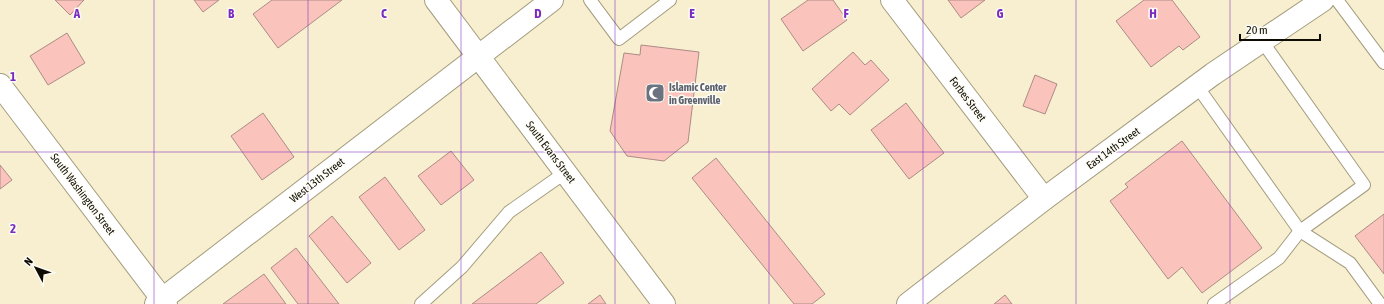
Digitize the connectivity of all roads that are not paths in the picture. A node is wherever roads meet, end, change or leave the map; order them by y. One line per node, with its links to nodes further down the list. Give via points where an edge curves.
1 (436, 0): 9 (street, South Evans Street)
2 (552, 0): 9 (street, West 13th Street)
3 (590, 0): 4 (lane, via 619,39)
4 (670, 0)
5 (892, 0): 14 (street, Forbes Street)
6 (1323, 0): 8 (street, East 14th Street)
7 (1337, 0): 10 (lane)
8 (1262, 41): 12 (street, East 14th Street); 15 (lane, via 1364,185)
9 (479, 56): 13 (street, South Evans Street); 16 (street, West 13th Street)
10 (1384, 62)
11 (0, 85): 16 (street, South Washington Street)
12 (1197, 86): 14 (street, East 14th Street); 15 (lane)
13 (566, 172): 17 (lane, via 509,212 462,267); 18 (street, South Evans Street)
14 (1044, 199): 19 (street, East 14th Street)
15 (1300, 231): 20 (lane, via 1279,258); 21 (lane, via 1350,263)
16 (162, 302)
17 (421, 304)
18 (664, 304)
19 (908, 304)
20 (1214, 304)
21 (1380, 304)

